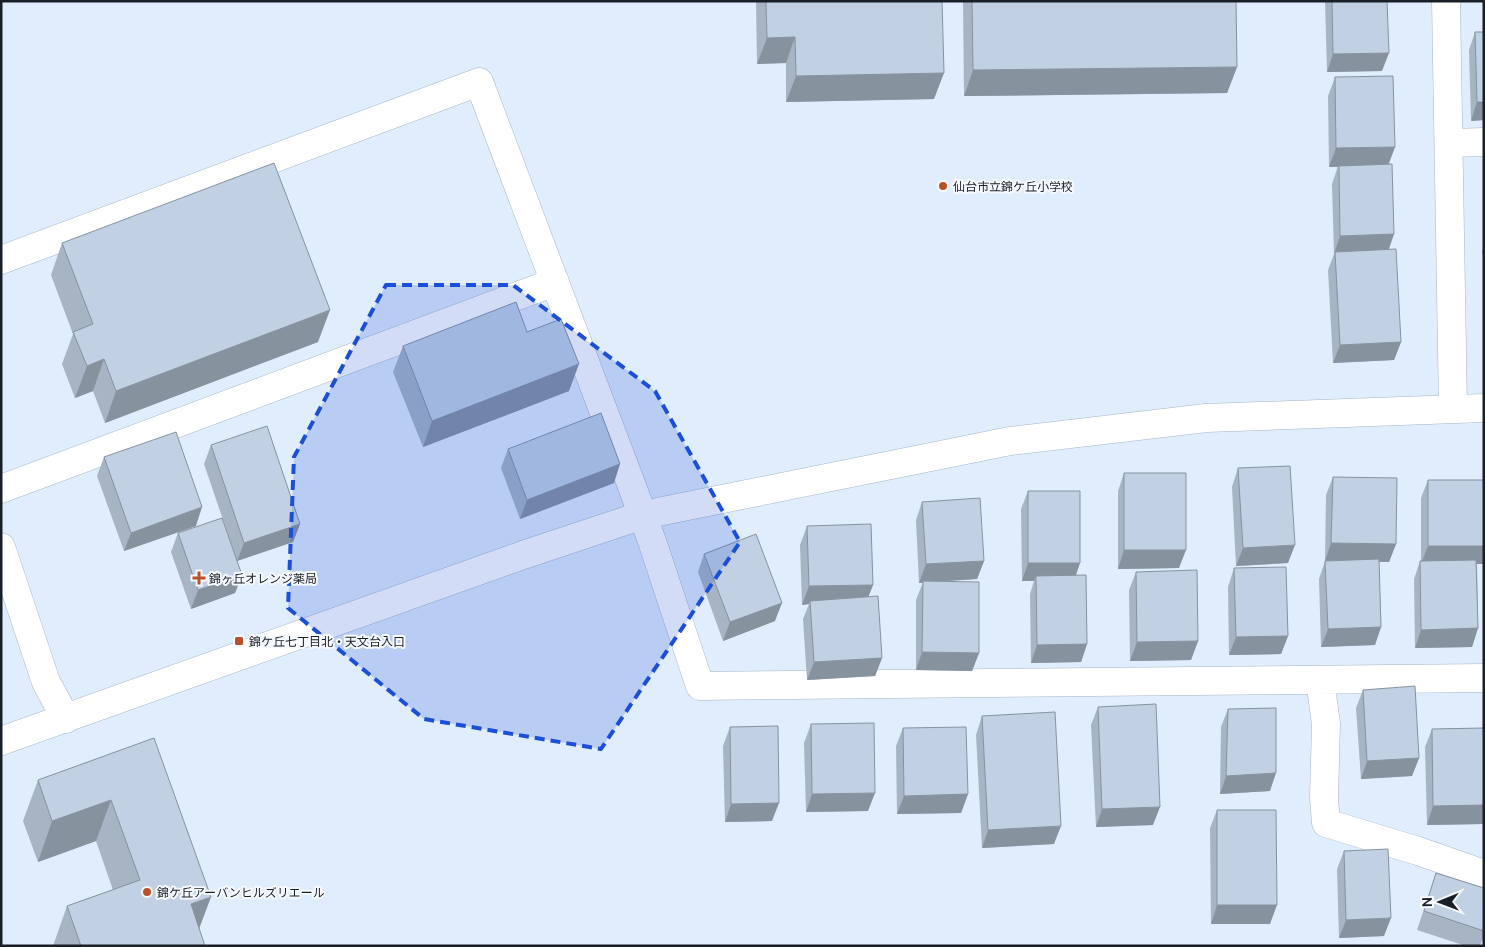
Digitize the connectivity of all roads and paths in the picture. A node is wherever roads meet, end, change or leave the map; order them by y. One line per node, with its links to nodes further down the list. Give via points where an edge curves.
1 (1446, 1): 3 (street)
2 (1484, 142): 3 (street)
3 (1449, 143): 6 (street)
4 (1, 260): 5 (street, via 479,82)
5 (554, 282): 8 (street); 9 (street)
6 (1453, 408): 7 (street); 9 (street, via 1206,418 1010,441)
7 (1484, 408)
8 (1, 489)
9 (643, 515): 12 (street, via 700,686); 13 (street)
10 (1, 547): 13 (street, via 46,682)
11 (1484, 678): 12 (street)
12 (1320, 680): 15 (street, via 1326,724 1326,823)
13 (66, 719): 14 (street)
14 (1, 741)
15 (1484, 874)

